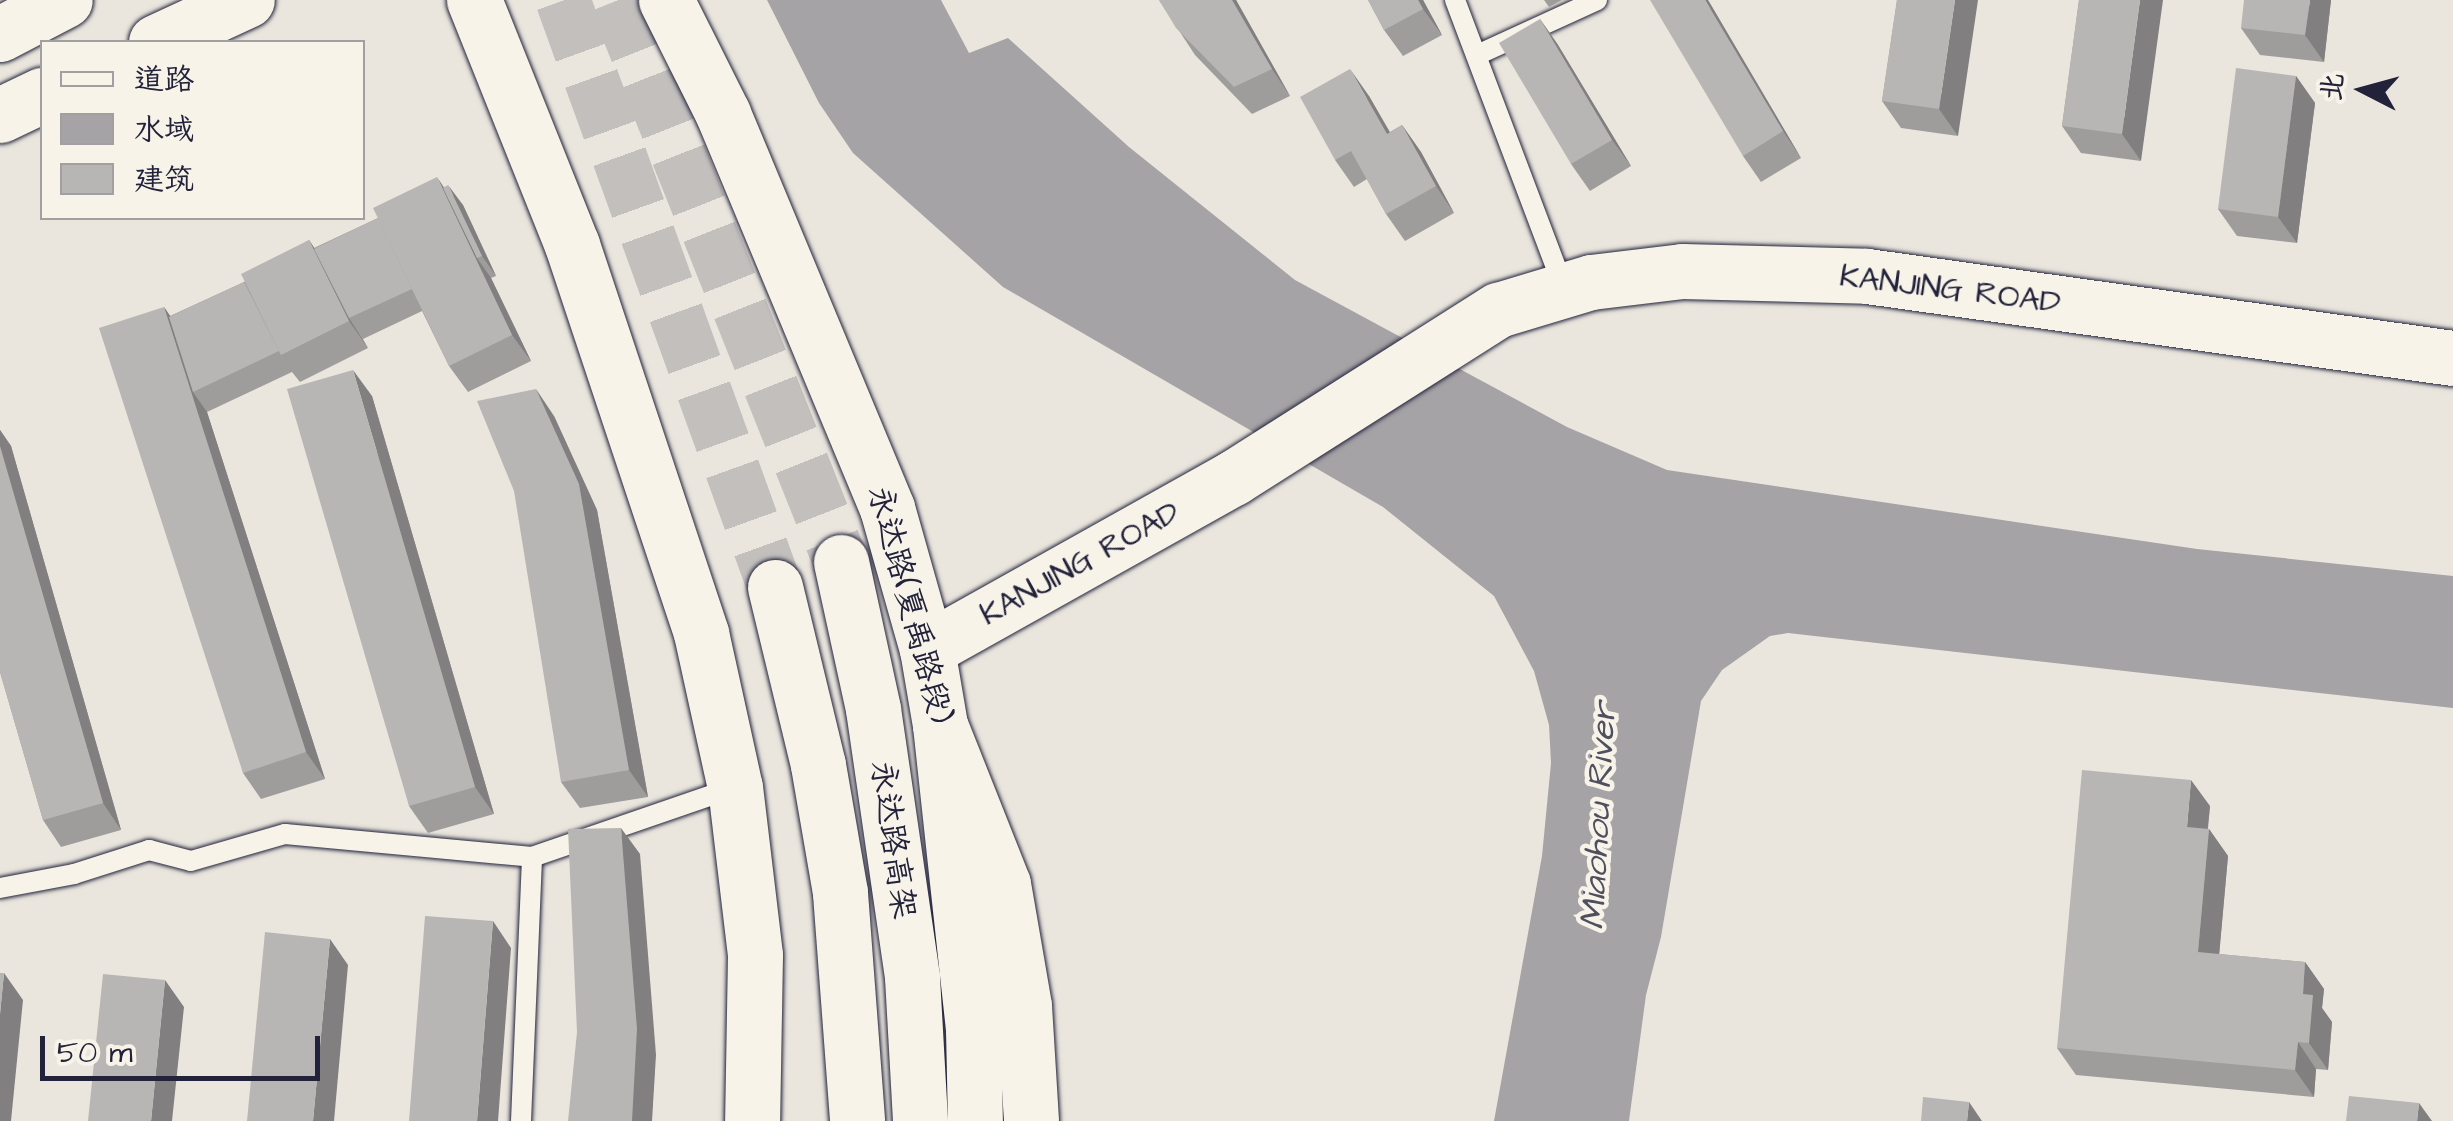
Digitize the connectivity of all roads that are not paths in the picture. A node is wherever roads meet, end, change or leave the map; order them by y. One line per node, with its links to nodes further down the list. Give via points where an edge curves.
1 (65, 0): 7 (main road)
2 (247, 0): 8 (main road)
3 (474, 0): 18 (main road, via 572,245 646,466 701,633)
4 (666, 0): 16 (main road, 永达路(夏禹路段), via 723,114 887,508)
5 (1456, 0): 9 (lane)
6 (1597, 0): 9 (lane)
7 (0, 34)
8 (160, 40)
9 (1476, 56): 12 (lane)
10 (40, 96): 11 (main road)
11 (0, 115)
12 (1565, 290): 13 (main road, KANJING ROAD, via 1682,272 1866,276); 16 (main road, KANJING ROAD, via 1498,310 1233,478)
13 (2453, 358)
14 (841, 562): 26 (main road, 永达路高架, via 874,709 906,938)
15 (775, 588): 21 (main road, 永达路高架, via 818,765)
16 (927, 648): 17 (main road, 永达路(夏禹路段))
17 (940, 725): 27 (main road, via 973,1029); 28 (main road, 永达路(夏禹路段), via 1002,884 1024,1006)
18 (734, 787): 19 (lane); 23 (main road, via 755,955)
19 (532, 857): 20 (lane, via 284,834 191,861 148,850); 22 (lane)
20 (0, 888)
21 (840, 893): 24 (main road); 25 (main road, 永达路高架)
22 (521, 1121)
23 (752, 1121)
24 (819, 1121)
25 (857, 1121)
26 (920, 1121)
27 (975, 1121)
28 (1032, 1121)

